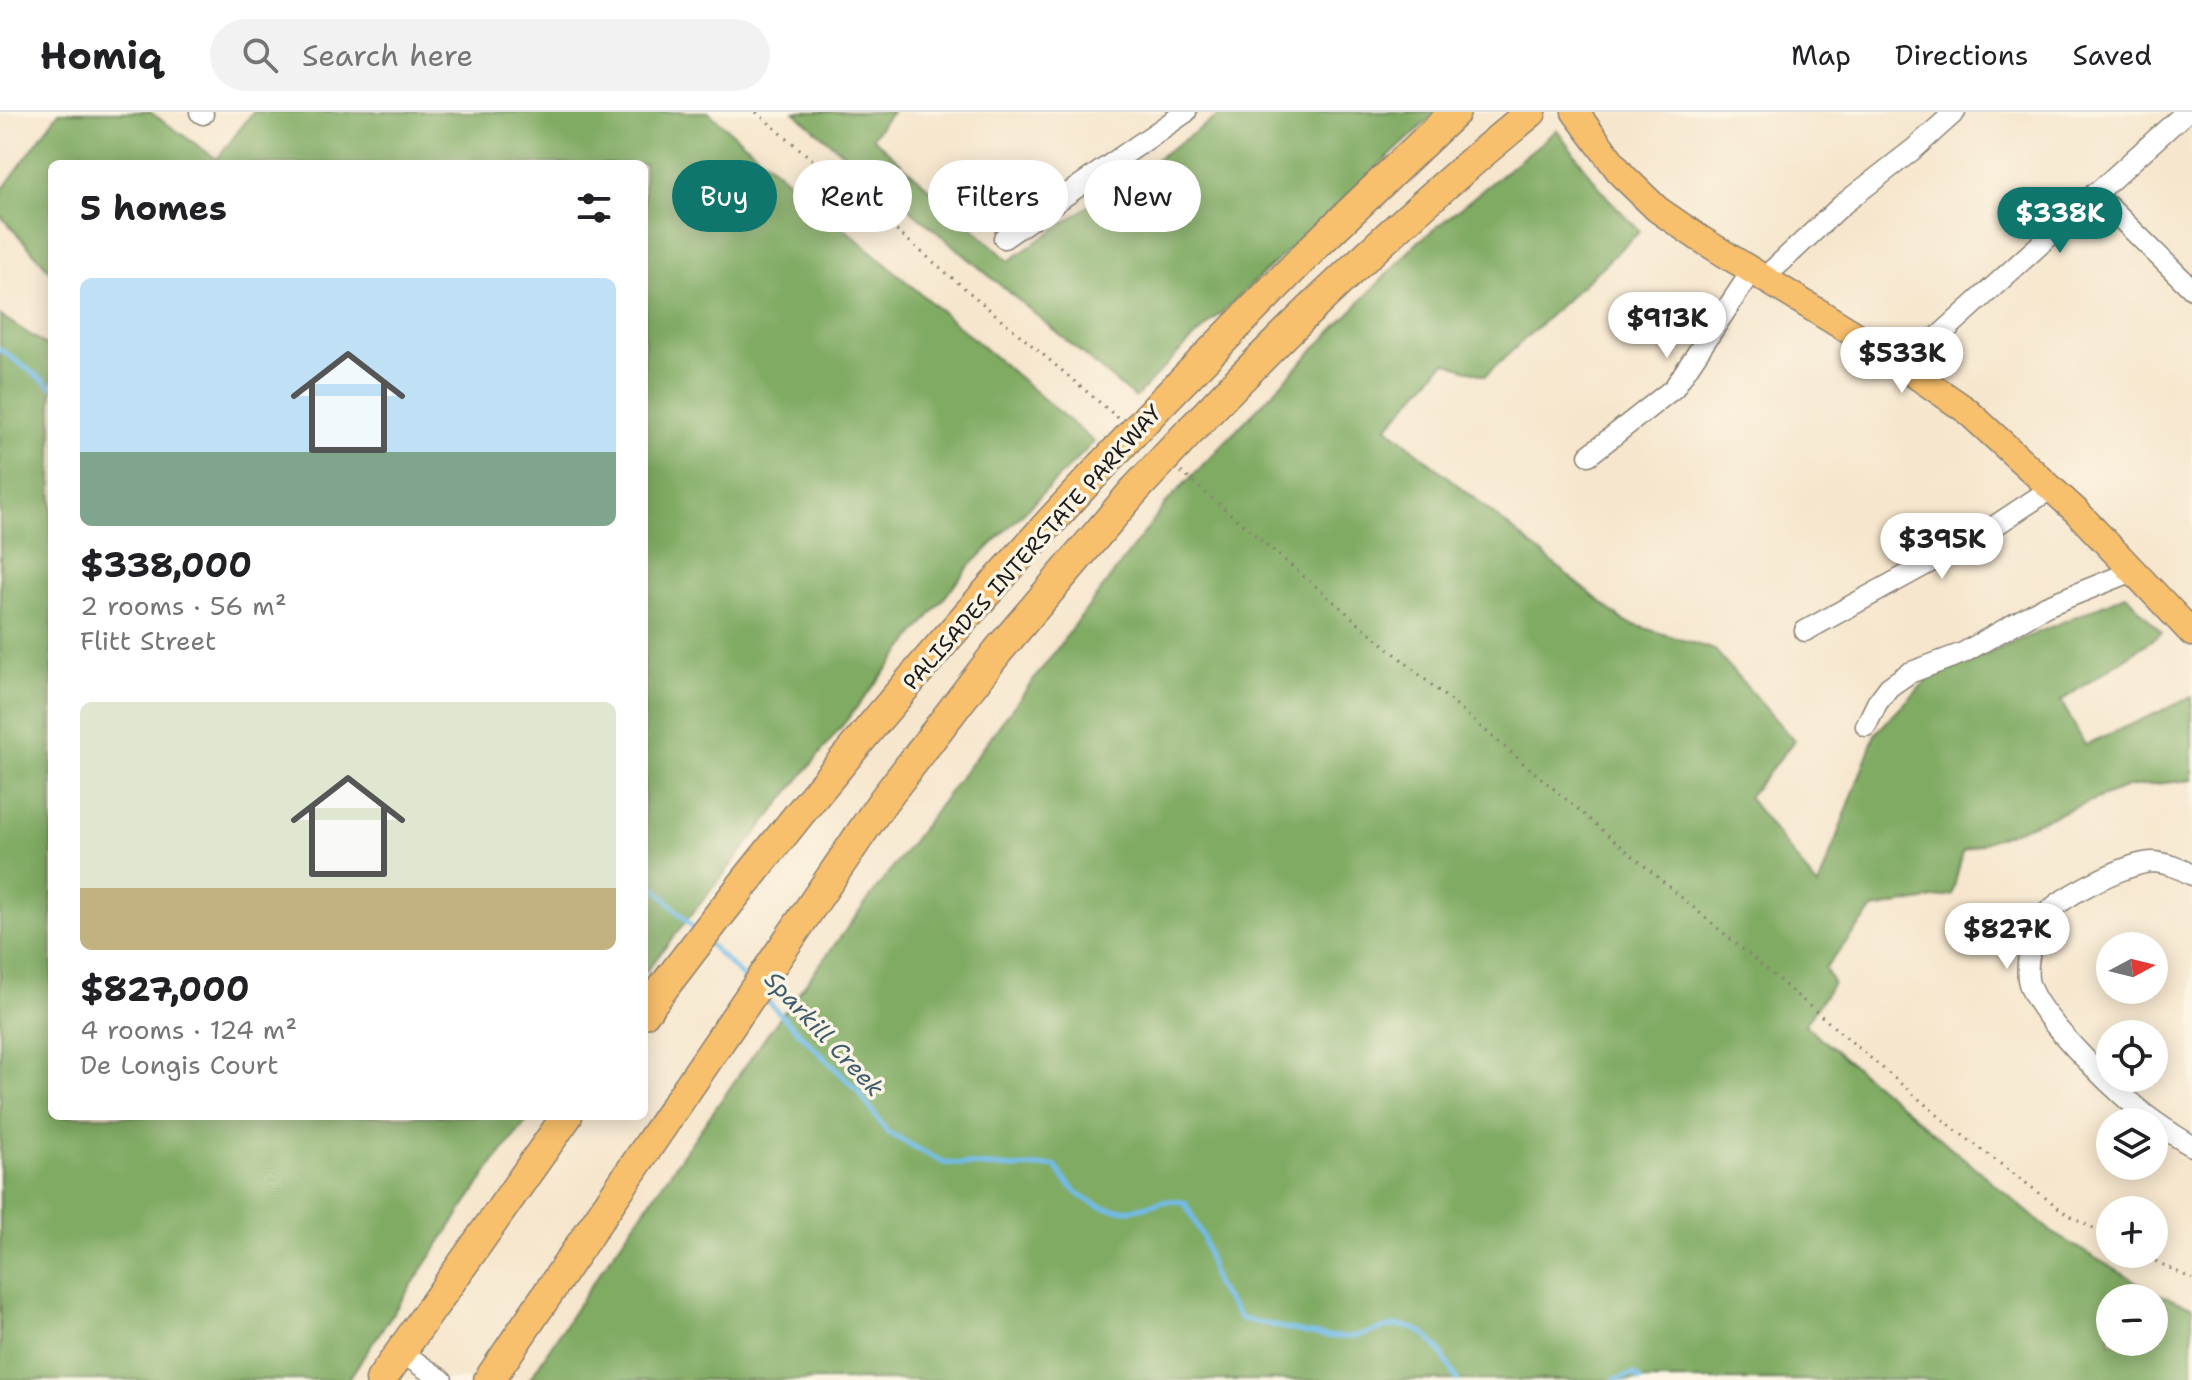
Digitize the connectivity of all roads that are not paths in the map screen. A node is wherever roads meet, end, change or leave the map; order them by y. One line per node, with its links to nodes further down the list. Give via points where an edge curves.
1 (1186, 112): 8 (street)
2 (1455, 112): 19 (highway, PALISADES INTERSTATE PARKWAY, bridge, via 1162,402 994,584)
3 (1531, 112): 25 (highway, PALISADES INTERSTATE PARKWAY, bridge, via 1337,283 1193,428 998,651 883,801)
4 (1575, 112): 9 (main road, via 1615,167 1657,209)
5 (1955, 112): 9 (street)
6 (2186, 112): 7 (street)
7 (2095, 193): 10 (street); 11 (street)
8 (1004, 238)
9 (1758, 274): 11 (main road); 12 (street, via 1674,388)
10 (2192, 289)
11 (1905, 367): 13 (main road, via 1966,410)
12 (1589, 455)
13 (2052, 488): 14 (main road); 15 (street, via 1987,531)
14 (2133, 571): 16 (main road); 17 (street, via 2046,606 1963,653 1909,673 1889,687)
15 (1805, 631)
16 (2192, 633)
17 (1866, 726)
18 (2192, 875): 21 (street, via 2152,862 2116,872 2065,898 2041,919 2030,951 2028,981 2043,1011 2095,1067 2138,1109)
19 (648, 1008)
20 (564, 1120): 22 (highway)
21 (2192, 1146)
22 (401, 1352): 23 (highway); 24 (street)
23 (381, 1380)
24 (442, 1380)
25 (489, 1380)

